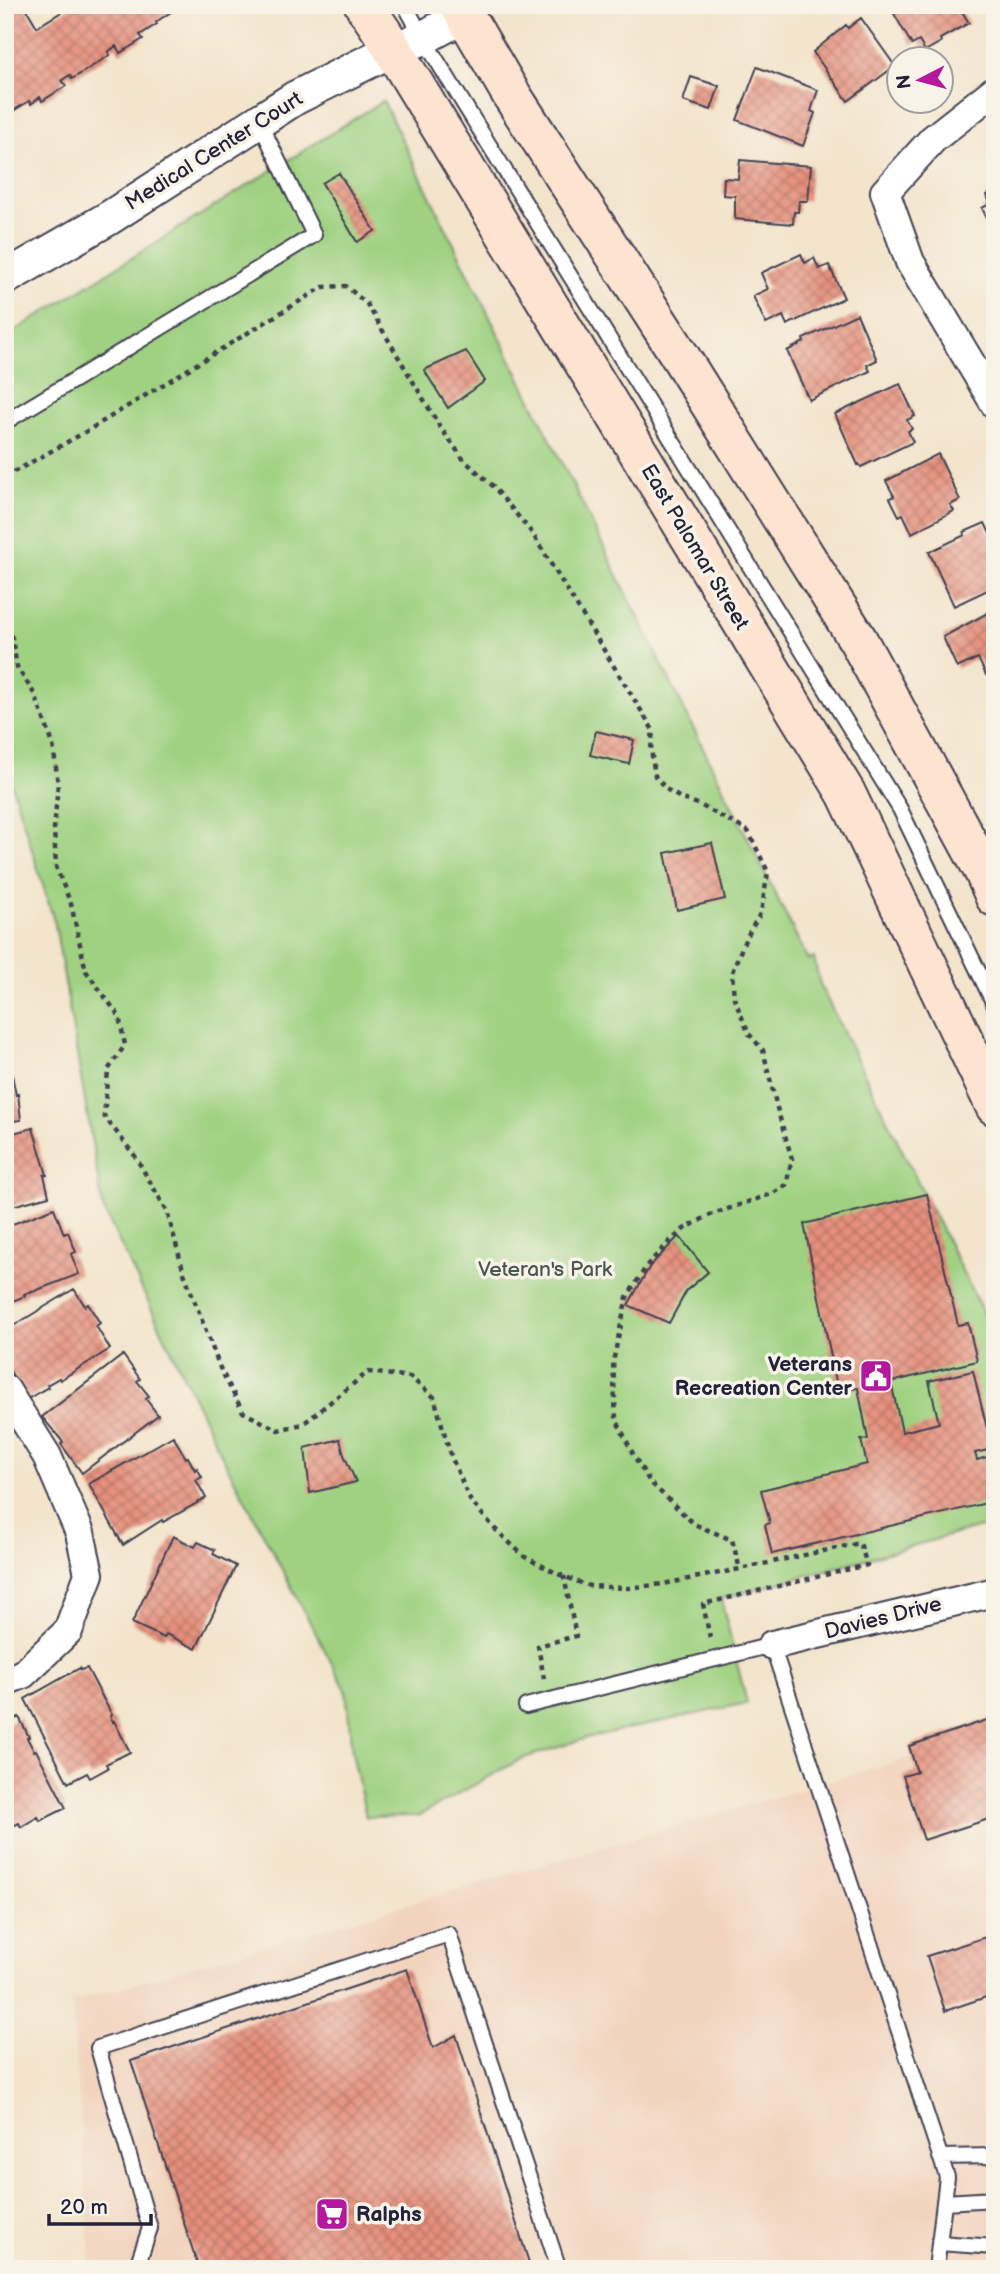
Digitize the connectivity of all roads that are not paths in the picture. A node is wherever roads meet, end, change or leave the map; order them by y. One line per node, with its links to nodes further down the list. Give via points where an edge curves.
1 (363, 5): 4 (main road, East Palomar Street)
2 (405, 5): 4 (lane)
3 (462, 10): 4 (street, Medical Center Court); 10 (main road, via 858,640)
4 (407, 44): 6 (street, Medical Center Court, via 295,98); 11 (lane, via 900,808); 12 (main road, East Palomar Street, via 846,793)
5 (995, 90): 8 (street, via 933,139 885,192 910,262)
6 (259, 121): 7 (street, Medical Center Court, via 109,218); 9 (lane, via 314,235)
7 (5, 278)
8 (995, 404)
9 (5, 422)
10 (995, 897)
11 (995, 1006)
12 (995, 1106)
13 (5, 1389): 16 (street, via 47,1457 80,1533 89,1574 68,1631 23,1674)
14 (995, 1592): 15 (street, Davies Drive)
15 (772, 1645): 17 (lane); 19 (lane)
16 (5, 1681)
17 (526, 1706)
18 (995, 2156): 19 (lane)
19 (940, 2157): 21 (lane, via 947,2177)
20 (995, 2199): 21 (lane)
21 (944, 2202): 22 (lane)
22 (939, 2243): 23 (lane); 26 (lane)
23 (995, 2247)
24 (136, 2269): 25 (lane, via 150,2228 98,2048 449,1934)
25 (559, 2269)
26 (936, 2269)

